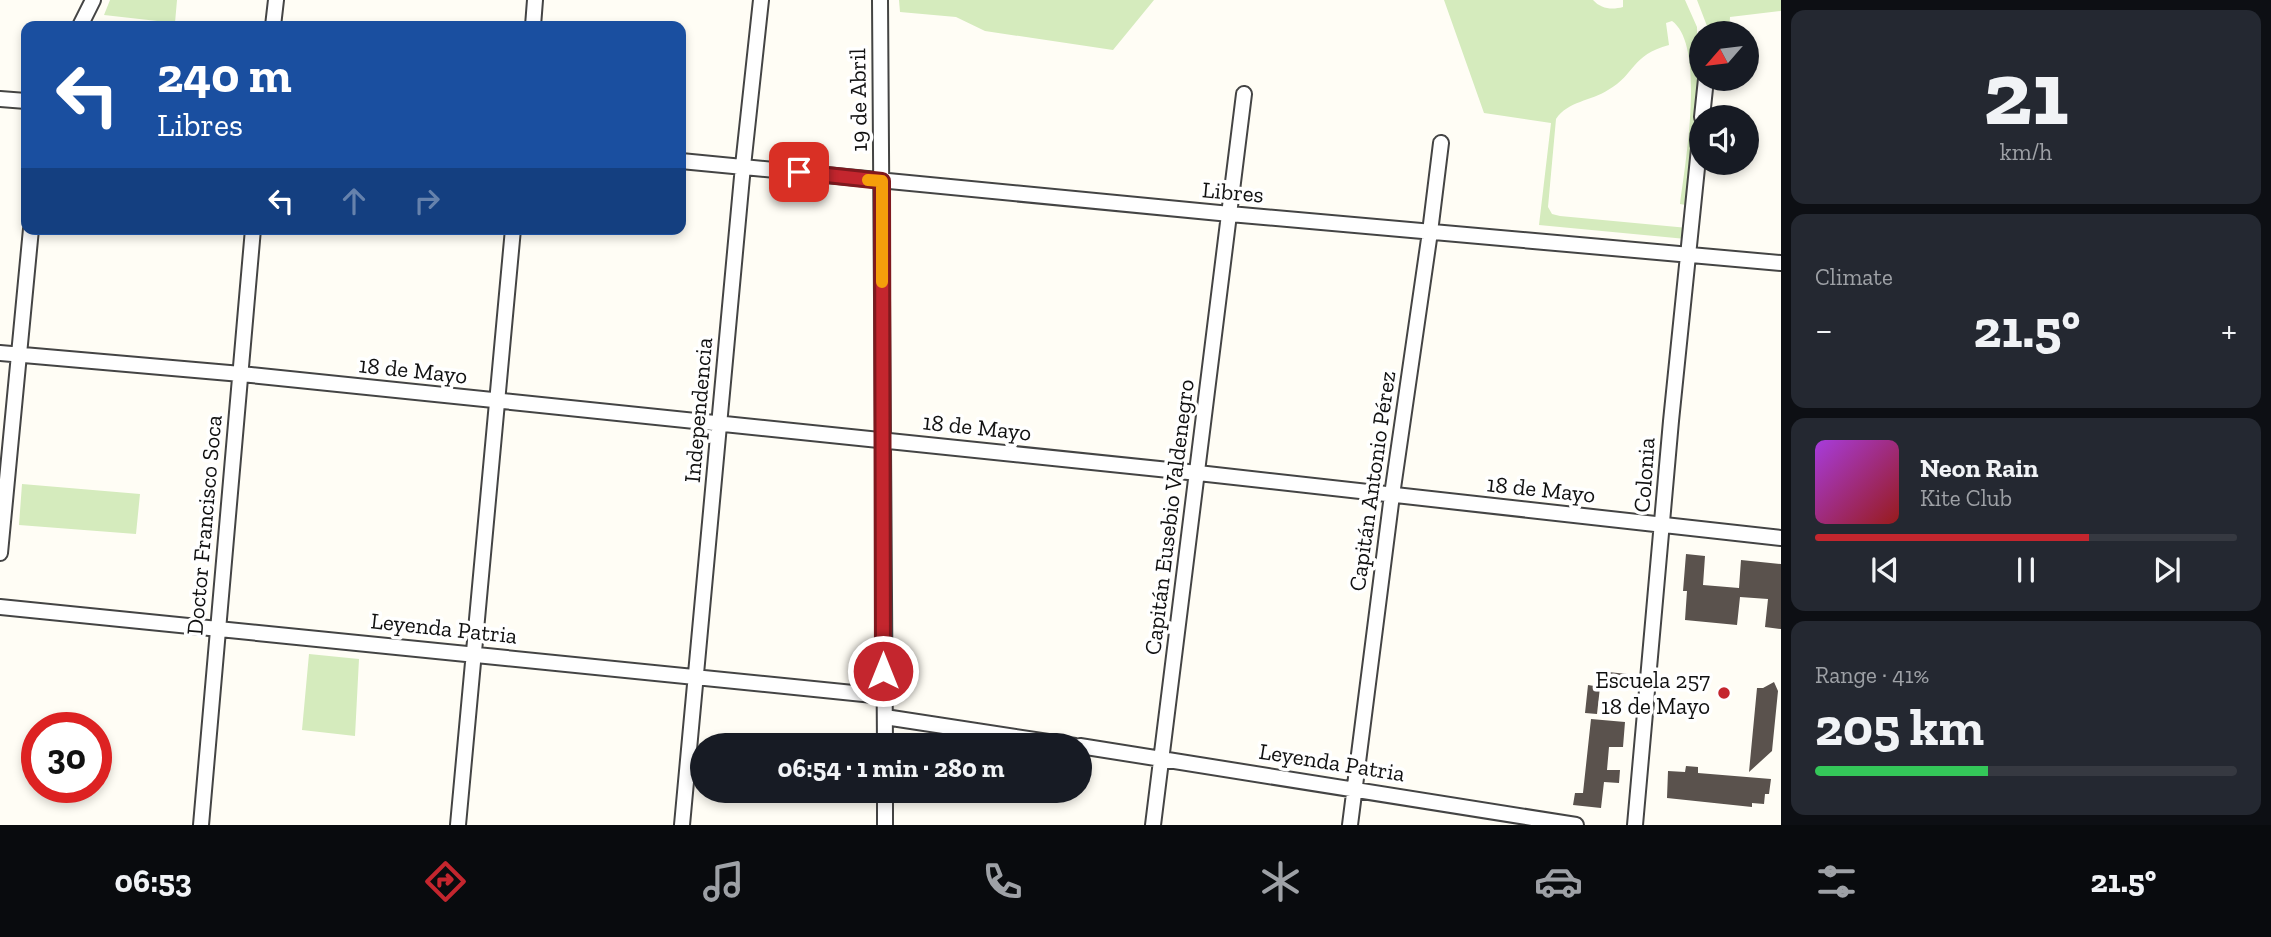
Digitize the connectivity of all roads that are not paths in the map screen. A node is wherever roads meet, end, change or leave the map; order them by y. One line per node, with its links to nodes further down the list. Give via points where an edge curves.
1 (93, 0): 6 (street)
2 (275, 0): 7 (street)
3 (535, 0): 8 (street)
4 (761, 0): 14 (street, Independencia)
5 (880, 0): 16 (street, 19 de Abril)
6 (82, 21)
7 (273, 21)
8 (533, 21)
9 (1244, 94): 17 (street, Capitán Eusebio Valdenegro)
10 (0, 99): 11 (street)
11 (21, 101)
12 (1441, 143): 18 (street, Capitán Antonio Pérez)
13 (686, 161): 14 (street, Libres)
14 (743, 166): 16 (street, Libres); 28 (street, Independencia)
15 (1697, 175): 22 (street, Colonia)
16 (882, 181): 17 (street, Libres); 29 (street, 19 de Abril)
17 (1230, 214): 18 (street, Libres); 30 (street, Capitán Eusebio Valdenegro)
18 (1430, 232): 22 (street, Libres); 31 (street, Capitán Antonio Pérez)
19 (30, 235): 25 (street)
20 (253, 235): 26 (street, Doctor Francisco Soca)
21 (512, 235): 27 (street)
22 (1689, 255): 23 (street, Libres); 32 (street, Colonia)
23 (1781, 263)
24 (0, 353): 25 (street, 18 de Mayo)
25 (19, 355): 26 (street, 18 de Mayo); 34 (street)
26 (241, 374): 27 (street, 18 de Mayo); 36 (street, Doctor Francisco Soca)
27 (497, 402): 28 (street, 18 de Mayo); 37 (street)
28 (720, 424): 29 (street, 18 de Mayo); 38 (street, Independencia)
29 (883, 441): 30 (street, 18 de Mayo); 39 (street, 19 de Abril)
30 (1198, 473): 31 (street, 18 de Mayo); 44 (street, Capitán Eusebio Valdenegro)
31 (1392, 495): 32 (street, 18 de Mayo); 45 (street, Capitán Antonio Pérez)
32 (1663, 525): 33 (street, 18 de Mayo); 54 (street, Colonia)
33 (1781, 538)
34 (0, 553)
35 (0, 607): 36 (street, Leyenda Patria)
36 (217, 629): 37 (street, Leyenda Patria); 47 (street, Doctor Francisco Soca)
37 (474, 654): 38 (street, Leyenda Patria); 48 (street)
38 (697, 676): 39 (street, Leyenda Patria); 49 (street, Independencia)
39 (883, 696): 40 (street, 19 de Abril)
40 (885, 717): 41 (street, 19 de Abril); 42 (street, Leyenda Patria)
41 (885, 733)
42 (991, 733)
43 (1092, 748): 44 (street, Leyenda Patria)
44 (1162, 759): 45 (street, Leyenda Patria); 51 (street, Capitán Eusebio Valdenegro)
45 (1355, 789): 52 (street, Capitán Antonio Pérez); 53 (street, Leyenda Patria)
46 (885, 803): 50 (street)
47 (201, 825)
48 (457, 825)
49 (682, 825)
50 (885, 825)
51 (1153, 825)
52 (1350, 825)
53 (1576, 825)
54 (1636, 825)

